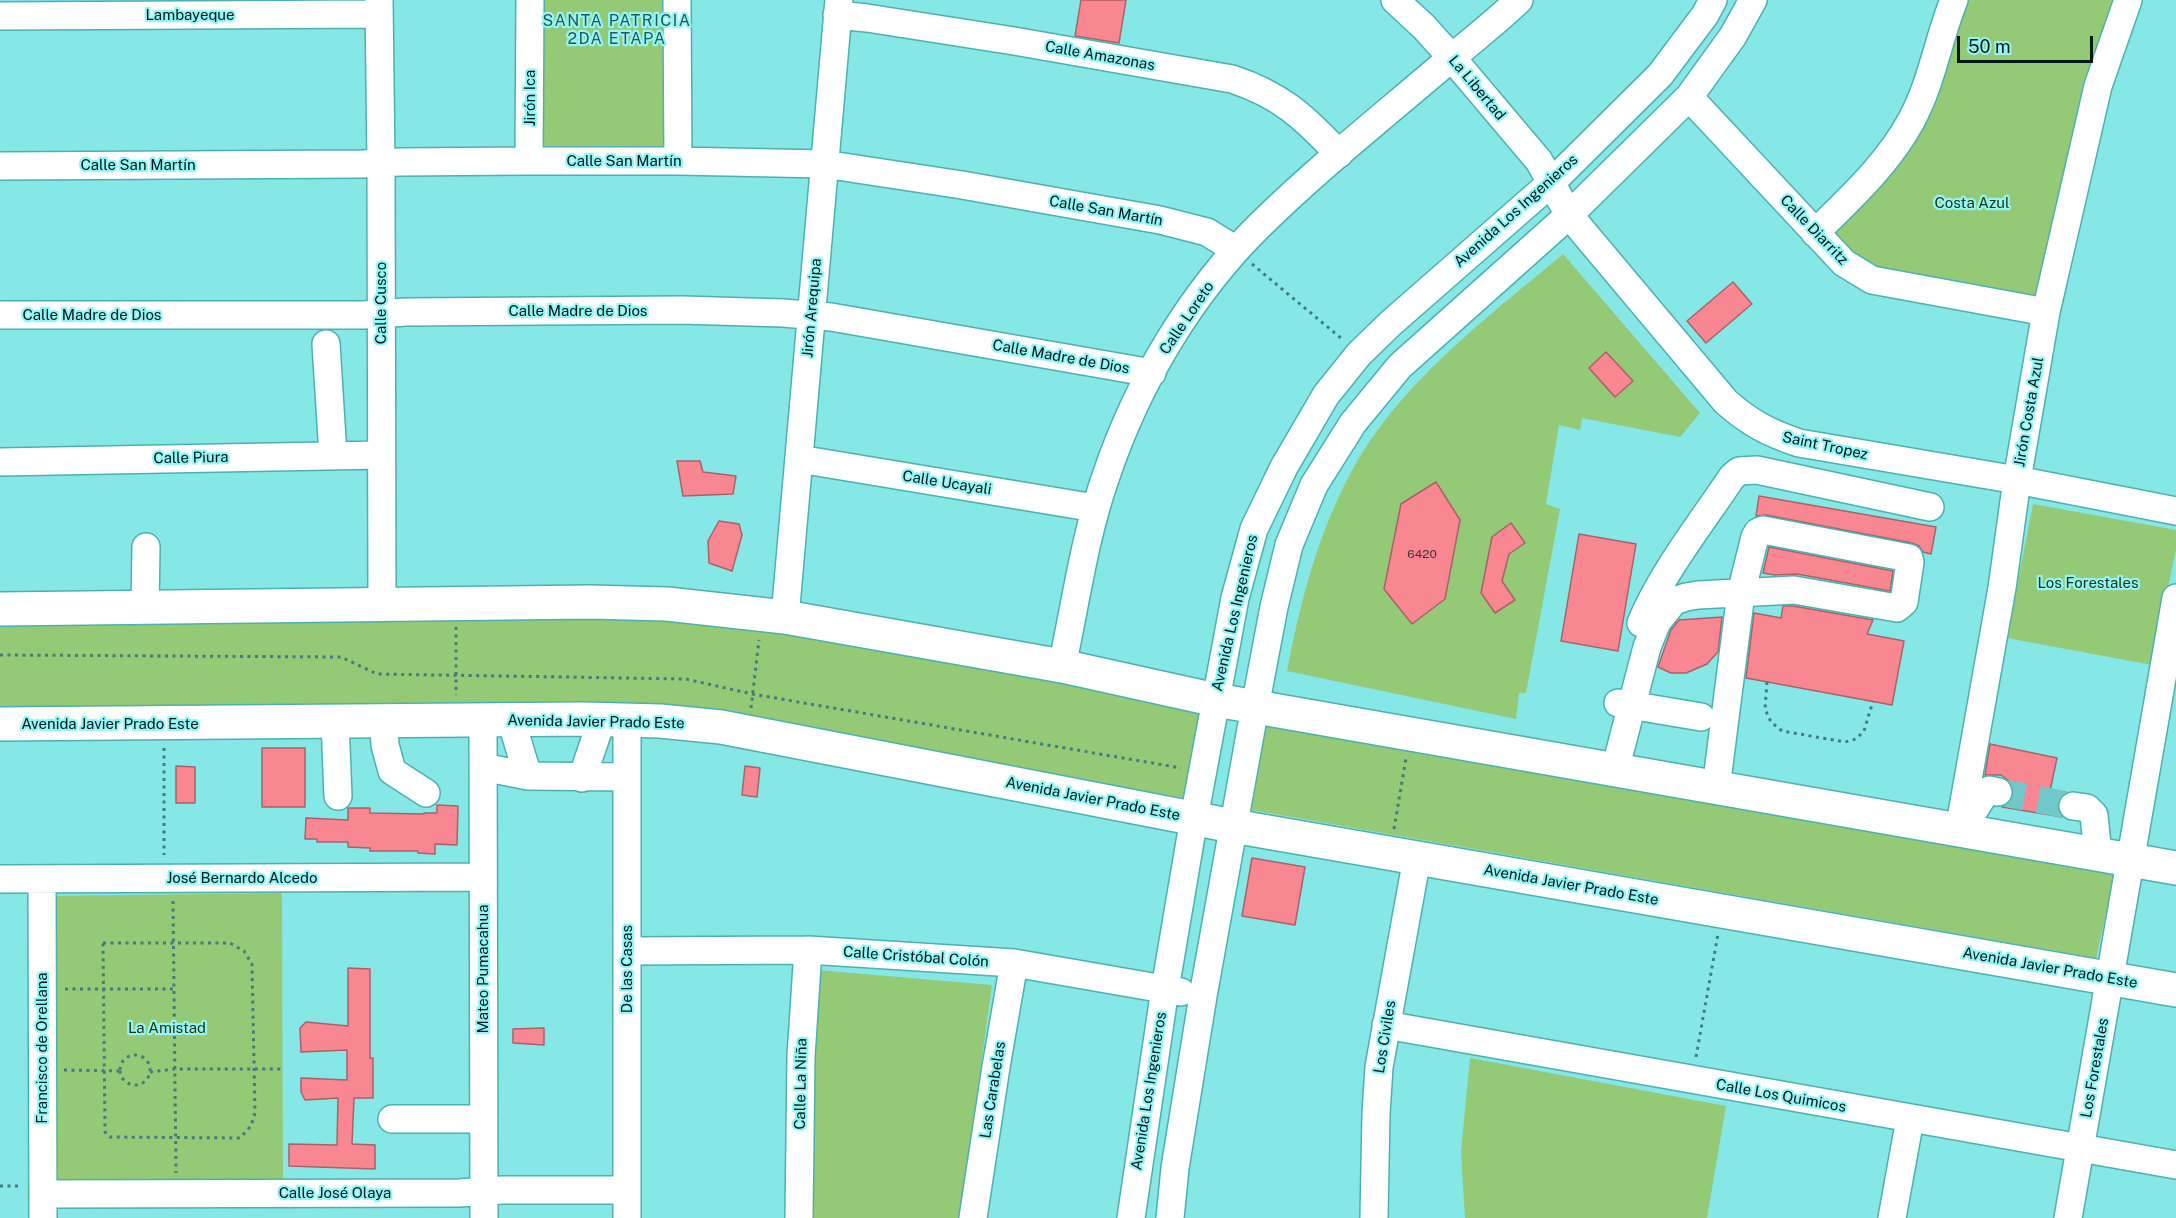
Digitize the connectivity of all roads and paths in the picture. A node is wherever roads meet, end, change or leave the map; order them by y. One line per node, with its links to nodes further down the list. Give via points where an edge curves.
1 (531, 0): 15 (street, Jirón Ica)
2 (677, 0): 16 (street)
3 (1395, 0): 12 (street, La Libertad)
4 (1519, 0): 12 (street, Calle Loreto)
5 (1713, 0): 20 (street, Avenida Los Ingenieros, via 1660,75)
6 (1753, 0): 13 (street, via 1733,36)
7 (1954, 0): 22 (street, via 1934,66 1911,121 1878,170)
8 (2128, 0): 24 (street, Jirón Costa Azul, via 2098,86)
9 (379, 7): 11 (street, Lambayeque); 17 (street, Calle Cusco)
10 (838, 8): 14 (street, Calle Amazonas, via 867,18 1232,79 1294,110); 18 (street, Jirón Arequipa)
11 (0, 16)
12 (1452, 58): 14 (street, Calle Loreto); 20 (street, La Libertad, via 1539,161)
13 (1689, 97): 21 (street); 22 (street, Calle Diarritz)
14 (1339, 154): 23 (street, Calle Loreto)
15 (530, 161): 16 (street, Calle San Martín); 17 (street, Calle San Martín)
16 (678, 161): 18 (street, Calle San Martín)
17 (381, 163): 19 (street, Calle San Martín); 25 (street, Calle Cusco)
18 (824, 164): 23 (street, Calle San Martín, via 1171,222 1207,232); 27 (street, Jirón Arequipa)
19 (0, 166)
20 (1552, 182): 21 (street, Saint Tropez); 29 (street, Avenida Los Ingenieros)
21 (1569, 214): 35 (street, Saint Tropez, via 1726,402 1746,420 1799,443); 55 (street, via 1400,366 1353,423 1314,485 1289,545)
22 (1815, 233): 24 (street, Calle Diarritz, via 1844,263 1872,280)
23 (1236, 250): 29 (path); 30 (street, Calle Loreto, via 1202,293)
24 (2046, 312): 35 (street, Jirón Costa Azul)
25 (381, 314): 26 (street, Calle Madre de Dios); 27 (street, Calle Madre de Dios, via 682,310); 31 (street, Calle Cusco)
26 (0, 315)
27 (811, 316): 30 (street, Calle Madre de Dios); 33 (street, Jirón Arequipa)
28 (326, 344): 32 (street)
29 (1359, 354): 52 (street, Avenida Los Ingenieros, via 1326,395 1254,529 1235,598)
30 (1152, 373): 36 (street, Calle Loreto, via 1118,443)
31 (381, 455): 32 (street, Calle Piura); 42 (street, Calle Cusco)
32 (333, 456): 34 (street, Calle Piura)
33 (799, 459): 36 (street, Calle Ucayali); 45 (street, Jirón Arequipa)
34 (0, 462)
35 (2017, 480): 38 (street, Saint Tropez); 78 (street, Jirón Costa Azul)
36 (1095, 507): 48 (street, Calle Loreto)
37 (1930, 507): 54 (street, via 1757,470 1739,471 1647,609 1635,637)
38 (2176, 510)
39 (146, 547): 43 (street)
40 (1741, 593): 40 (street, via 1794,590 1897,608 1904,602 1910,562 1904,556 1763,530 1755,537); 54 (street, via 1674,601 1657,622); 71 (street)
41 (2176, 598): 81 (street, Los Forestales)
42 (382, 605): 43 (main road); 45 (main road, via 629,602)
43 (146, 608): 44 (main road)
44 (0, 609)
45 (774, 615): 48 (main road); 51 (path)
46 (456, 624): 49 (path)
47 (0, 655): 49 (path, via 341,657 377,674)
48 (1062, 666): 52 (main road)
49 (455, 674): 51 (path, via 686,679); 58 (path)
50 (1767, 682): 53 (path, via 1765,709 1771,722 1782,731 1845,742 1856,739 1864,731)
51 (752, 694): 63 (path); 67 (path)
52 (1216, 700): 55 (main road); 67 (street, Avenida Los Ingenieros)
53 (1873, 701)
54 (1624, 704): 56 (street); 66 (street)
55 (1255, 707): 64 (main road); 77 (street)
56 (1701, 717)
57 (614, 719): 58 (main road, Avenida Javier Prado Este); 63 (main road, Avenida Javier Prado Este, via 693,723); 69 (street, De las Casas); 70 (street)
58 (483, 721): 59 (main road, Avenida Javier Prado Este); 65 (street, Mateo Pumacahua); 68 (street)
59 (384, 722): 61 (main road, Avenida Javier Prado Este); 73 (street, via 392,771)
60 (164, 723): 61 (main road, Avenida Javier Prado Este); 62 (main road, Avenida Javier Prado Este); 84 (path)
61 (335, 723): 74 (street)
62 (0, 724)
63 (749, 731): 76 (main road, Avenida Javier Prado Este)
64 (1410, 734): 66 (main road); 80 (path)
65 (483, 767): 68 (street); 83 (street, Mateo Pumacahua)
66 (1609, 769): 71 (main road)
67 (1203, 771): 76 (street, Avenida Los Ingenieros)
68 (528, 776): 70 (street)
69 (627, 777): 70 (street); 90 (street, De las Casas)
70 (582, 778)
71 (1716, 788): 78 (main road)
72 (1998, 792): 78 (street, via 1985,793)
73 (426, 793)
74 (338, 796)
75 (2073, 806): 79 (street, via 2087,808 2094,815)
76 (1194, 818): 77 (main road, Avenida Javier Prado Este); 96 (street, Avenida Los Ingenieros)
77 (1233, 826): 80 (main road, Avenida Javier Prado Este); 98 (street)
78 (1960, 831): 79 (main road)
79 (2098, 855): 81 (main road)
80 (1403, 856): 87 (main road, Avenida Javier Prado Este); 99 (street, Los Civiles)
81 (2131, 861): 82 (main road); 92 (street, Los Forestales)
82 (2176, 868)
83 (483, 877): 84 (street, José Bernardo Alcedo); 109 (street, Mateo Pumacahua)
84 (169, 878): 86 (street, José Bernardo Alcedo); 88 (path)
85 (0, 879): 86 (street, José Bernardo Alcedo)
86 (42, 879): 93 (street, Francisco de Orellana)
87 (1722, 911): 92 (main road, Avenida Javier Prado Este); 107 (path)
88 (174, 943): 94 (path, via 103,942); 95 (path); 101 (path, via 230,943 244,951 252,964)
89 (808, 950): 90 (street, Calle Cristóbal Colón); 91 (street, Calle Cristóbal Colón); 120 (street, Calle La Niña, via 801,1056)
90 (627, 951): 114 (street, De las Casas)
91 (1014, 963): 96 (street, Calle Cristóbal Colón); 121 (street, Las Carabelas)
92 (2110, 979): 97 (main road, Avenida Javier Prado Este); 112 (street, Los Forestales)
93 (42, 989): 94 (path); 103 (street, Francisco de Orellana)
94 (103, 989): 95 (path); 104 (path)
95 (174, 989): 100 (path)
96 (1165, 989): 98 (street, Calle Cristóbal Colón); 122 (street, Avenida Los Ingenieros)
97 (2176, 990)
98 (1203, 996): 123 (street, via 1174,1168)
99 (1386, 1025): 107 (street, Calle Los Quimicos); 124 (street, Los Civiles, via 1377,1090)
100 (174, 1069): 101 (path); 106 (path); 111 (path)
101 (255, 1069): 102 (path); 111 (path, via 255,1113 251,1126 240,1138)
102 (283, 1069)
103 (43, 1070): 104 (path); 117 (street, Francisco de Orellana)
104 (103, 1071): 105 (path); 111 (path, via 105,1132 110,1137)
105 (119, 1071): 106 (path, via 123,1080 136,1086 146,1081); 106 (path, via 122,1061 136,1055 145,1059)
106 (150, 1072)
107 (1692, 1080): 110 (street, Calle Los Quimicos)
108 (392, 1119): 109 (street)
109 (484, 1119): 115 (street, Mateo Pumacahua)
110 (1910, 1119): 112 (street, Calle Los Quimicos); 125 (street)
111 (175, 1138): 116 (path)
112 (2080, 1148): 113 (street, Calle Los Quimicos); 126 (street, Los Forestales)
113 (2176, 1165)
114 (627, 1190): 115 (street, Calle José Olaya); 119 (street, De las Casas)
115 (484, 1191): 116 (street, Calle José Olaya); 118 (street, Mateo Pumacahua)
116 (176, 1193): 117 (street, Calle José Olaya)
117 (43, 1206)
118 (484, 1218)
119 (627, 1218)
120 (799, 1218)
121 (973, 1218)
122 (1131, 1218)
123 (1170, 1218)
124 (1374, 1218)
125 (1892, 1218)
126 (2068, 1218)

